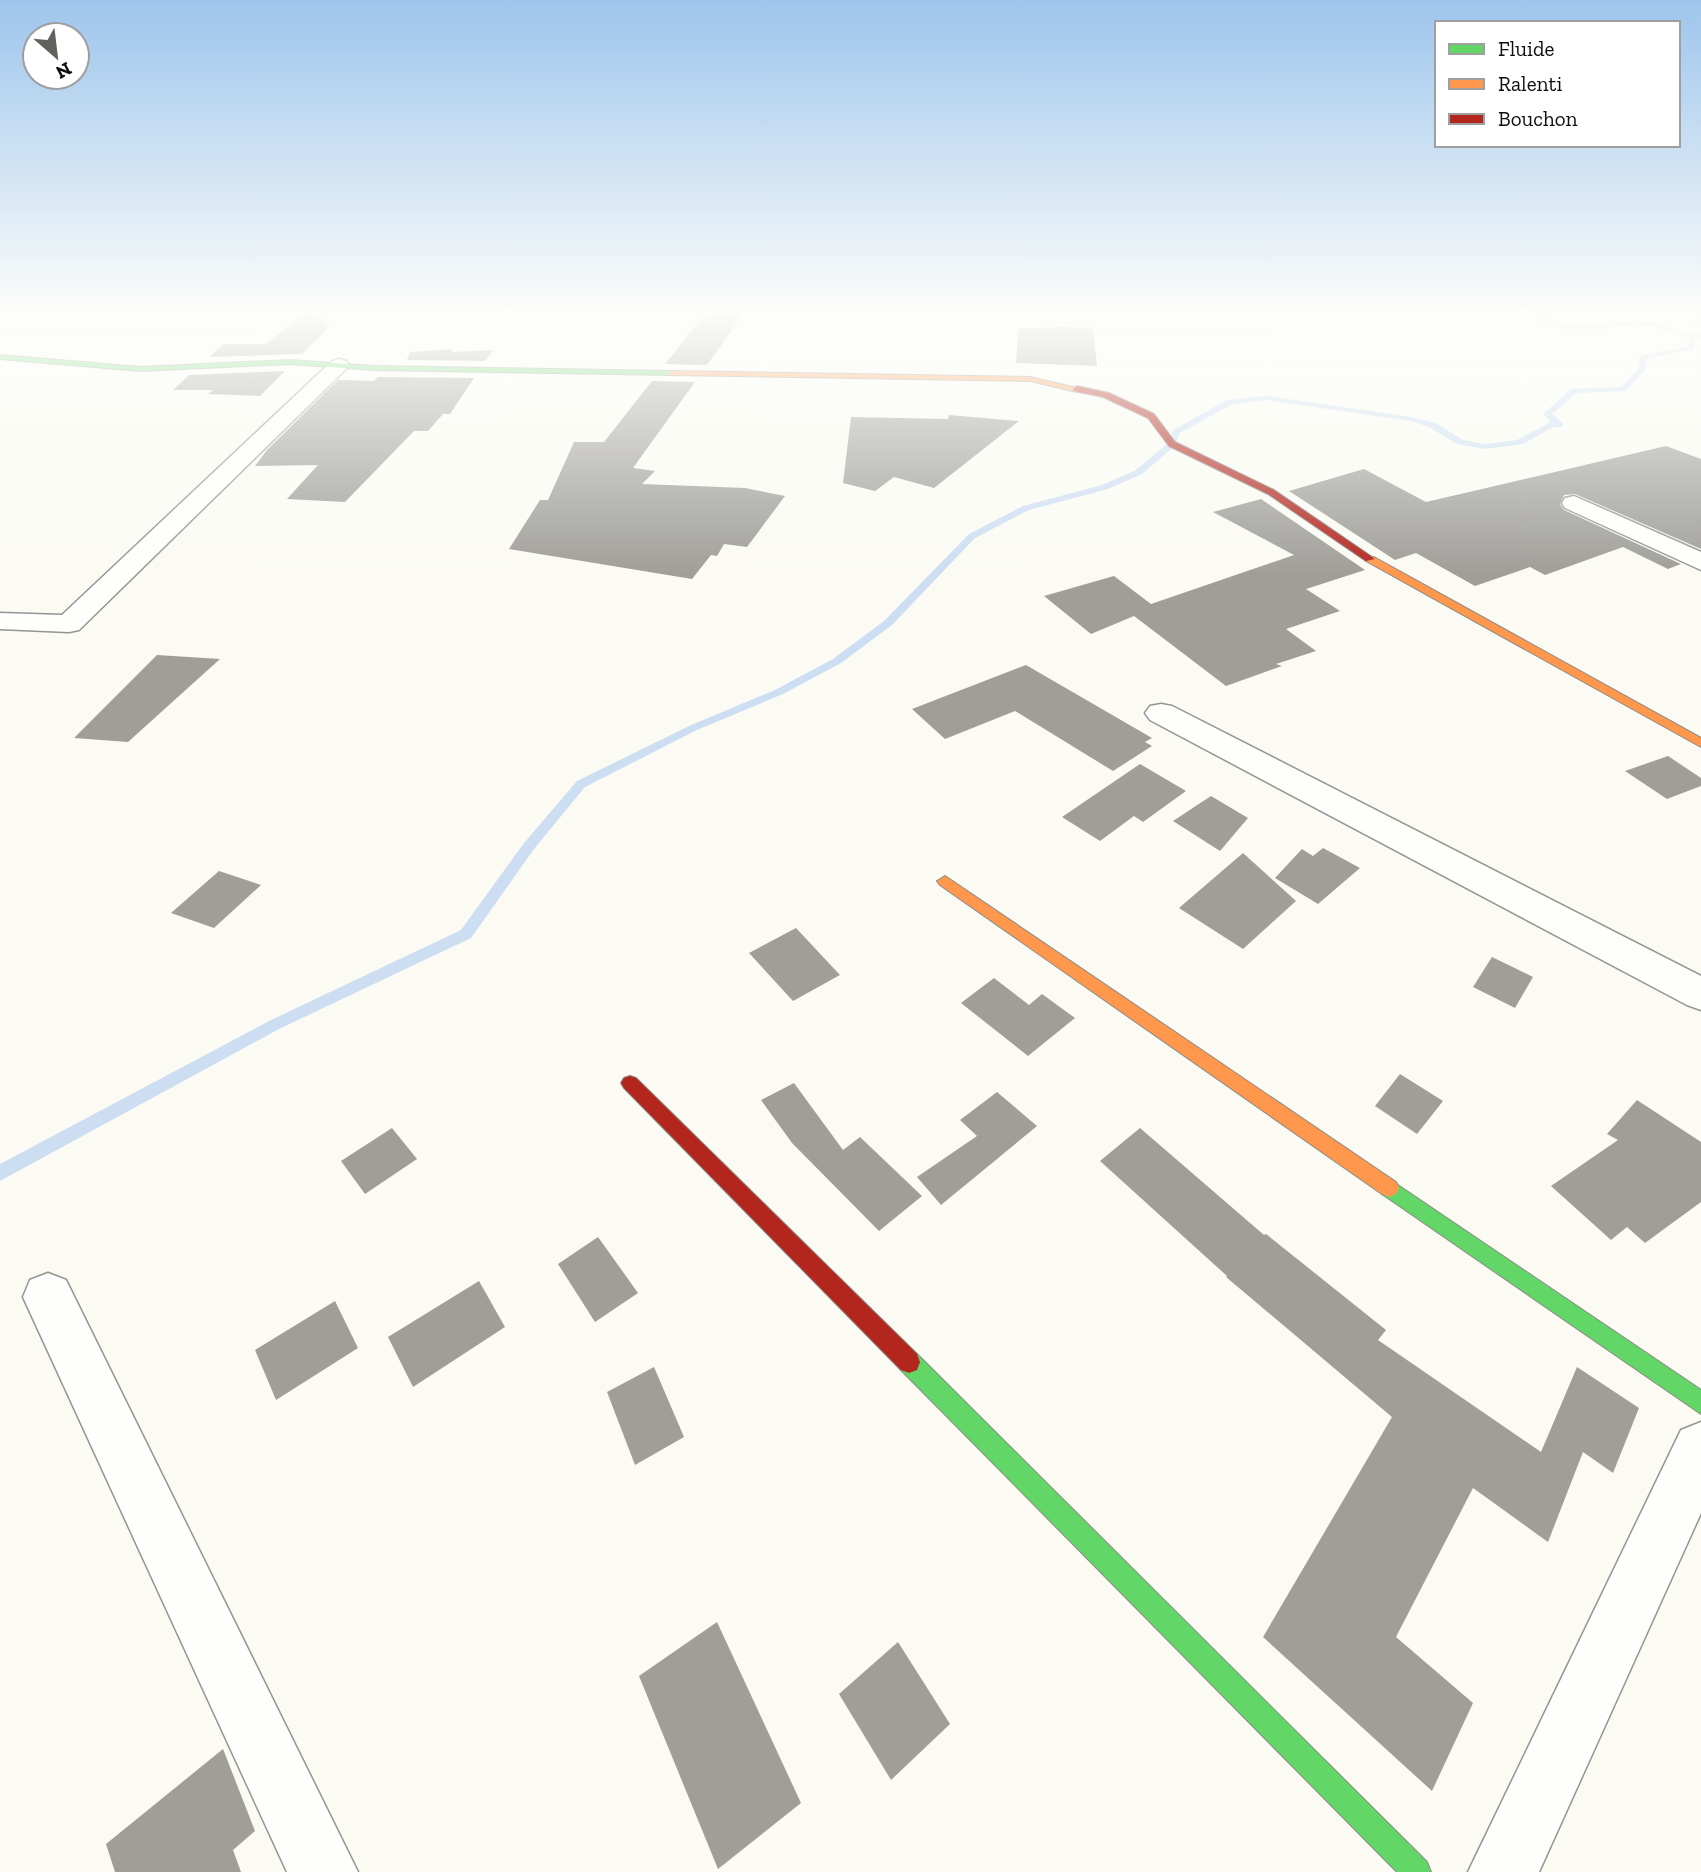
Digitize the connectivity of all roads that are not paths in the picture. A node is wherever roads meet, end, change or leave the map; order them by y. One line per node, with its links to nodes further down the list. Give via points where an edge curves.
1 (302, 400): 5 (street, via 69,624)
2 (1118, 400): 7 (street, via 1151,415 1172,444 1271,492 1390,572)
3 (1574, 503): 4 (street)
4 (1701, 562)
5 (0, 621)
6 (1161, 713): 9 (street)
7 (1701, 743)
8 (946, 881): 12 (street)
9 (1701, 995)
10 (630, 1083): 15 (street)
11 (48, 1297): 14 (street)
12 (1701, 1404)
13 (1701, 1450): 16 (street)
14 (323, 1872)
15 (1417, 1872)
16 (1503, 1872)

